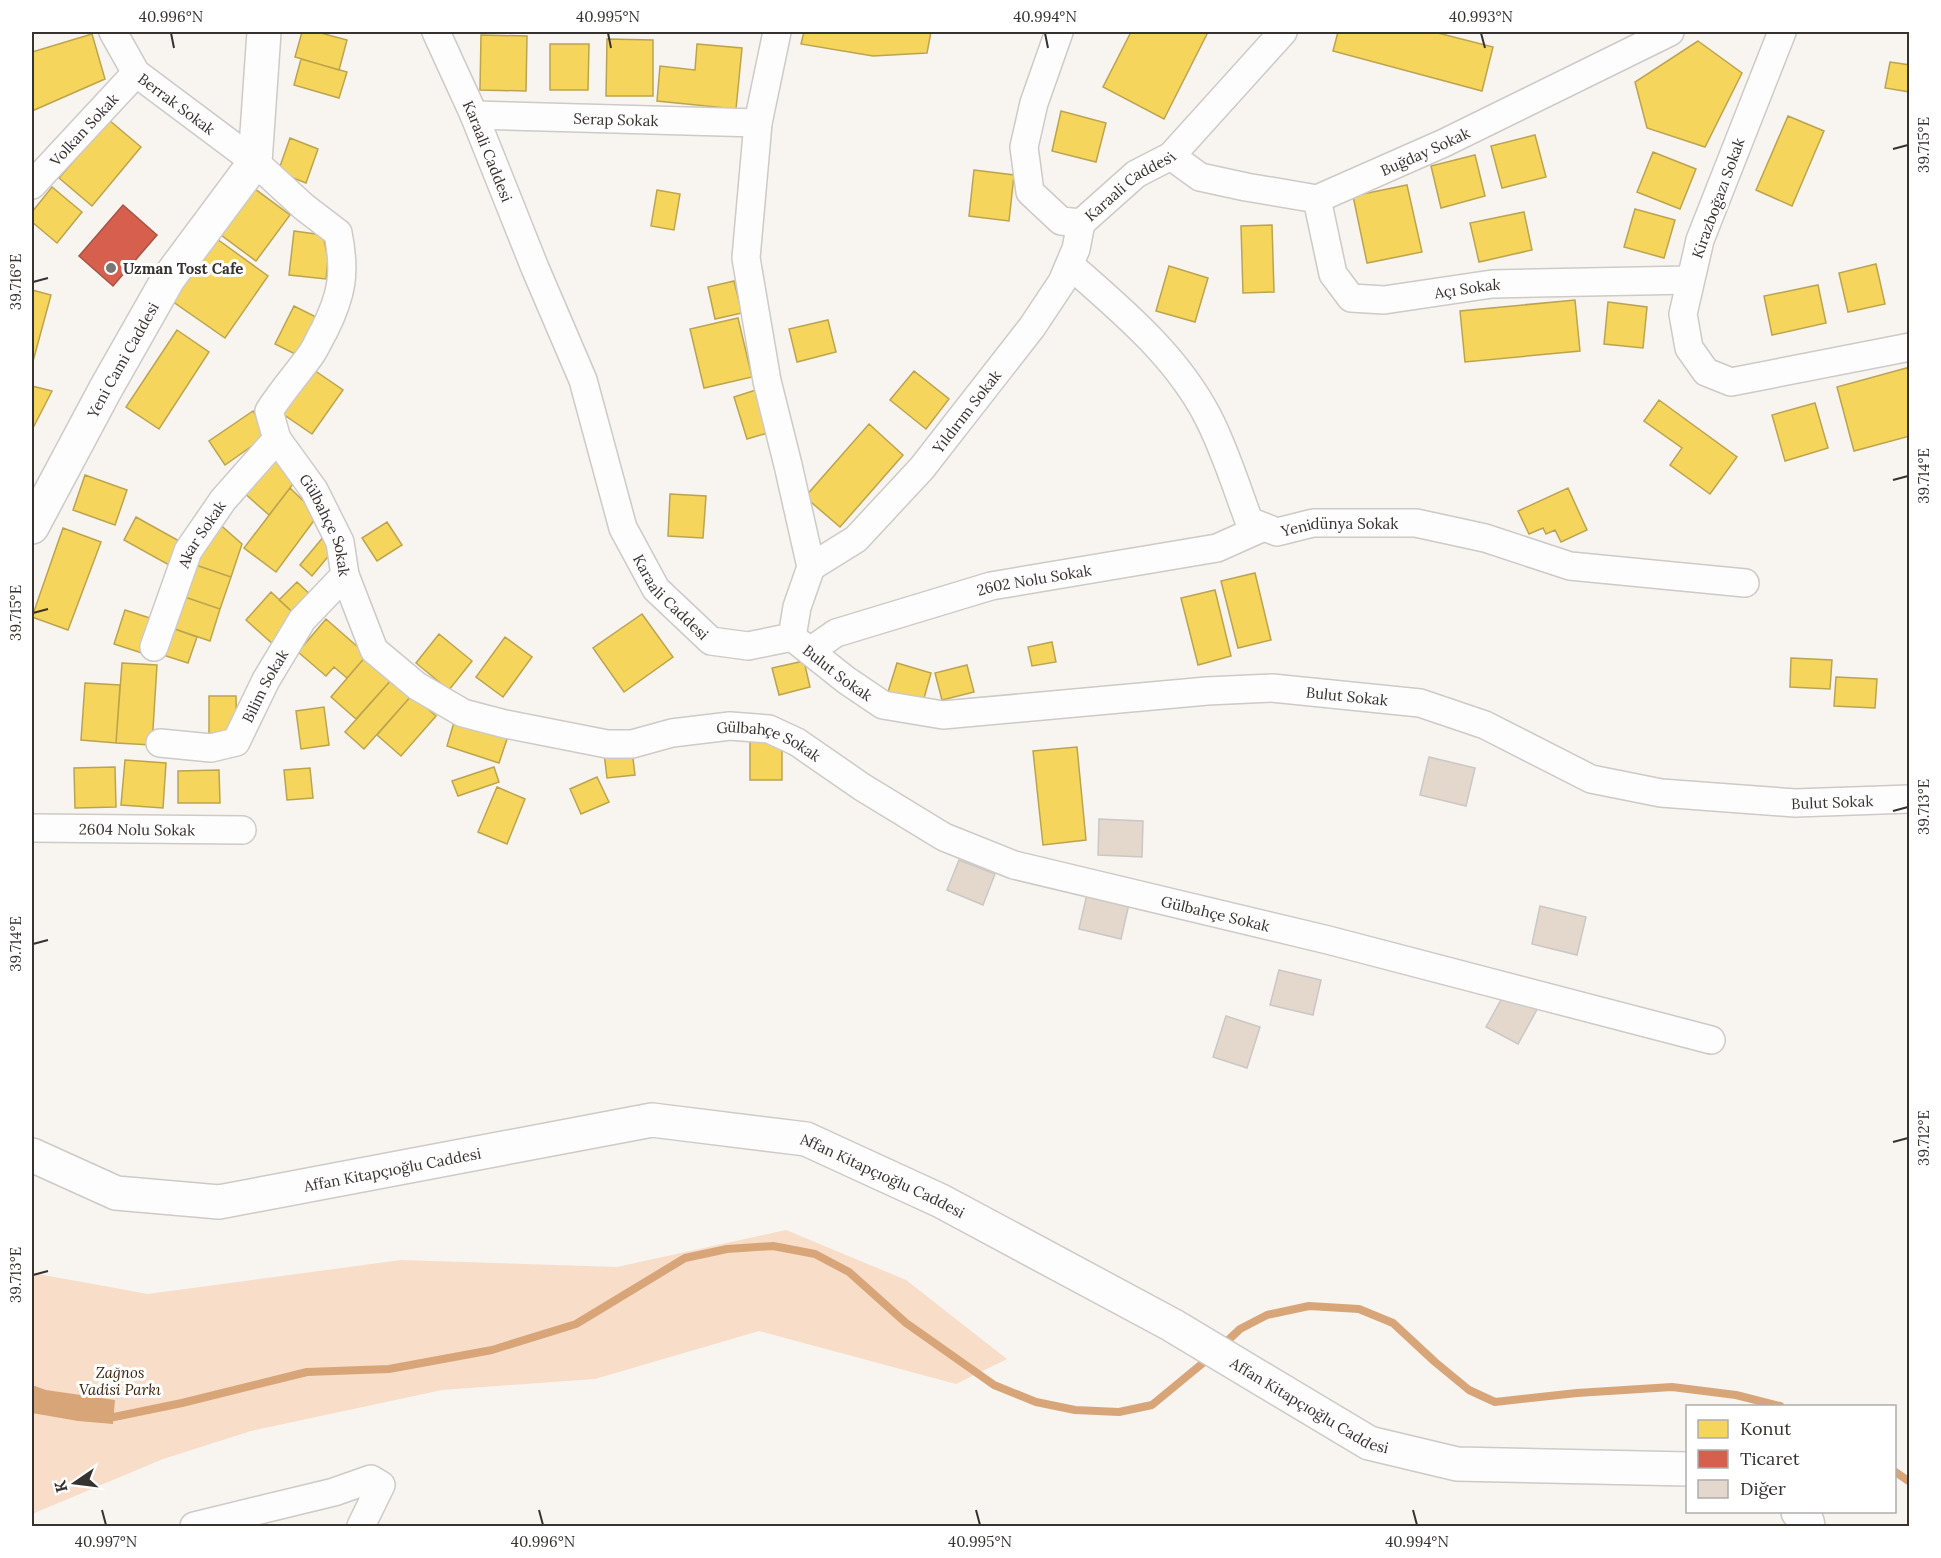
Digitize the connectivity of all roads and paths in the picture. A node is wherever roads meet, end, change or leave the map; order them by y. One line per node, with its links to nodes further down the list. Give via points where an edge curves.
1 (113, 32): 9 (street, Berrak Sokak)
2 (264, 32): 13 (street)
3 (436, 32): 10 (street, Karaali Caddesi)
4 (777, 32): 11 (street)
5 (1059, 32): 16 (street, Karaali Caddesi, via 1034,103 1024,147 1030,192 1061,221)
6 (1283, 32): 12 (street, Karaali Caddesi)
7 (1670, 32): 15 (street, Buğday Sokak, via 1454,138)
8 (1782, 32): 18 (street, Kirazboğazı Sokak, via 1700,240)
9 (136, 73): 13 (street, Berrak Sokak); 14 (street, Volkan Sokak)
10 (474, 115): 11 (street, Serap Sokak); 26 (street, Karaali Caddesi, via 583,380 623,528 656,589 711,641 748,646)
11 (758, 123): 23 (street, via 746,258 767,381)
12 (1171, 156): 15 (street, via 1200,177); 16 (street, Karaali Caddesi, via 1136,174)
13 (255, 162): 20 (street, Gülbahçe Sokak, via 338,233 343,259 343,281 335,309 312,354 269,411); 21 (street, Yeni Cami Caddesi, via 168,279)
14 (32, 185)
15 (1317, 198): 18 (street, Açı Sokak, via 1333,274 1351,298 1384,300 1492,284)
16 (1082, 223): 17 (street, Yıldırım Sokak)
17 (1070, 265): 22 (street, Yenidünya Sokak, via 1144,330 1188,385 1208,417 1249,520); 23 (street, Yıldırım Sokak, via 1032,327 922,468 856,539)
18 (1690, 280): 19 (street, Kirazboğazı Sokak, via 1683,314 1689,348 1706,372 1731,382)
19 (1910, 347)
20 (277, 439): 24 (street, Gülbahçe Sokak, via 314,490 340,542); 27 (street, Akar Sokak, via 223,500 188,551)
21 (32, 527)
22 (1264, 527): 25 (street, Yenidünya Sokak, via 1276,532 1314,523 1416,523 1485,538 1570,566); 26 (street, 2602 Nolu Sokak, via 1217,548 991,586)
23 (811, 567): 26 (street, via 797,607)
24 (345, 575): 28 (street, Bilim Sokak, via 302,620 266,680 236,742 211,748); 32 (street, Gülbahçe Sokak, via 374,650 417,686 463,714 607,744 632,744 672,733 730,726 768,729 797,742 944,837 1014,866 1328,940)
25 (1745, 583)
26 (801, 644): 29 (street, Bulut Sokak, via 884,705 943,714 1272,688 1420,703 1485,725 1592,779 1661,793 1795,803)
27 (154, 646)
28 (160, 743)
29 (1910, 799)
30 (32, 828): 31 (street, 2604 Nolu Sokak)
31 (242, 830)
32 (1711, 1040)
33 (32, 1155): 34 (street, Affan Kitapçıoğlu Caddesi, via 116,1193 219,1202 652,1120 806,1139 941,1201 1172,1325 1369,1443 1457,1464)
34 (1686, 1469)
35 (1799, 1513): 38 (street)
36 (194, 1527): 37 (street, via 334,1492 370,1479 381,1485)
37 (361, 1527)
38 (1808, 1527)

